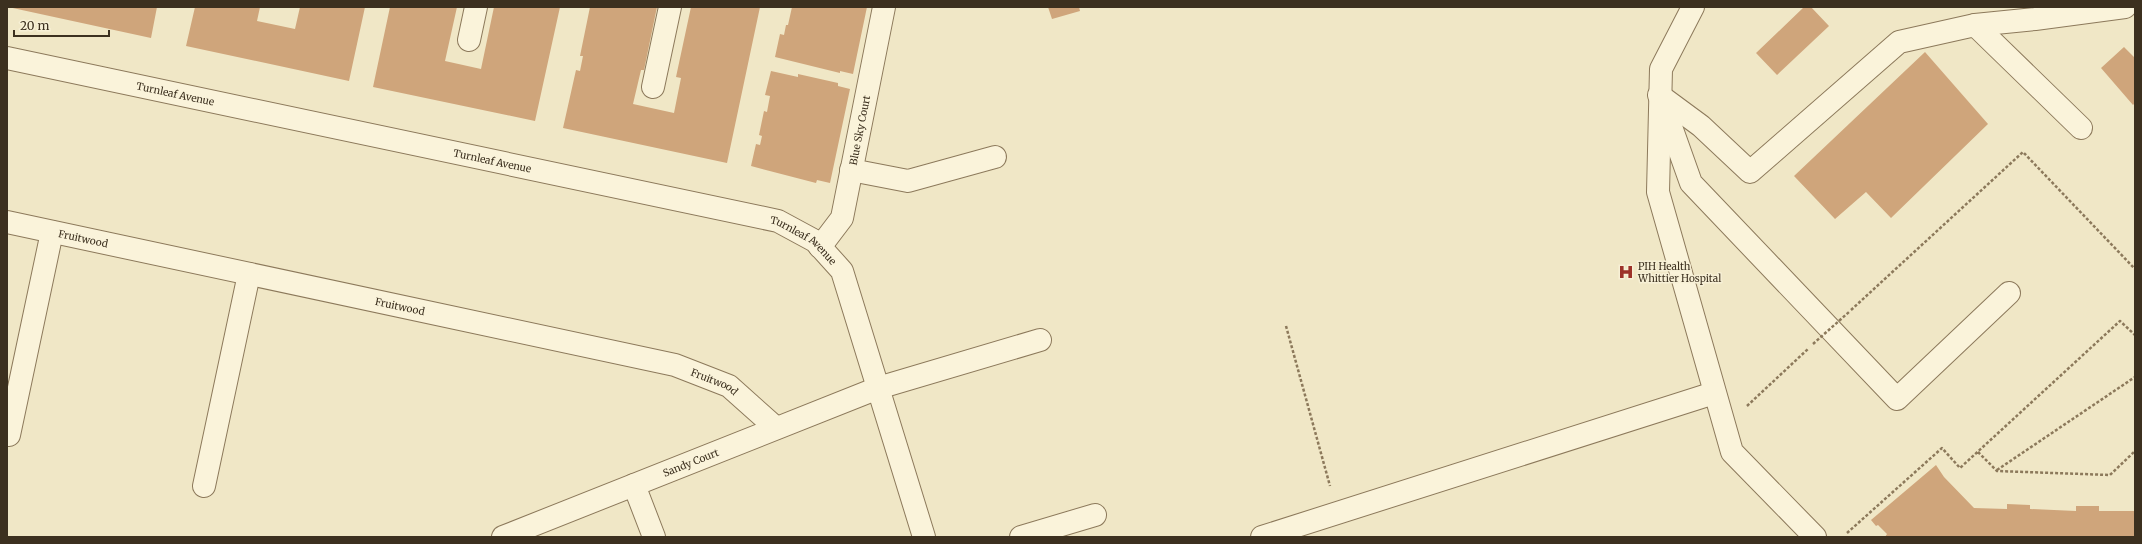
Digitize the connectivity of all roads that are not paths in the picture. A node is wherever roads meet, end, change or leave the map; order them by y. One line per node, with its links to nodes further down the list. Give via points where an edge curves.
1 (476, 7): 7 (street)
2 (670, 7): 9 (street)
3 (884, 7): 13 (street, Blue Sky Court)
4 (1693, 7): 10 (street, via 1661,69)
5 (2125, 7): 6 (street)
6 (1975, 25): 10 (street, via 1899,42 1750,172 1701,126); 11 (street)
7 (469, 40)
8 (7, 58): 16 (street, Turnleaf Avenue, via 778,222)
9 (653, 87)
10 (1659, 95): 18 (street, via 1692,183 1897,399); 21 (street, via 1658,192)
11 (2081, 128)
12 (995, 157): 13 (street, via 908,181)
13 (851, 170): 16 (street, Blue Sky Court, via 842,218)
14 (7, 222): 15 (street, Fruitwood)
15 (52, 232): 17 (street, Fruitwood); 23 (street)
16 (820, 246): 20 (street, Turnleaf Avenue, via 842,271)
17 (249, 274): 22 (street, Fruitwood, via 675,365 729,386); 25 (street)
18 (2009, 293)
19 (1040, 340): 20 (street, Sandy Court)
20 (878, 388): 22 (street, Sandy Court); 30 (street, Turnleaf Avenue)
21 (1714, 393): 27 (street); 32 (street, via 1732,452)
22 (776, 428): 24 (street, Sandy Court)
23 (9, 435)
24 (634, 485): 28 (street, Sandy Court); 29 (street)
25 (204, 486)
26 (1095, 515): 31 (street)
27 (1262, 536)
28 (503, 537)
29 (654, 537)
30 (924, 537)
31 (1021, 537)
32 (1815, 537)

